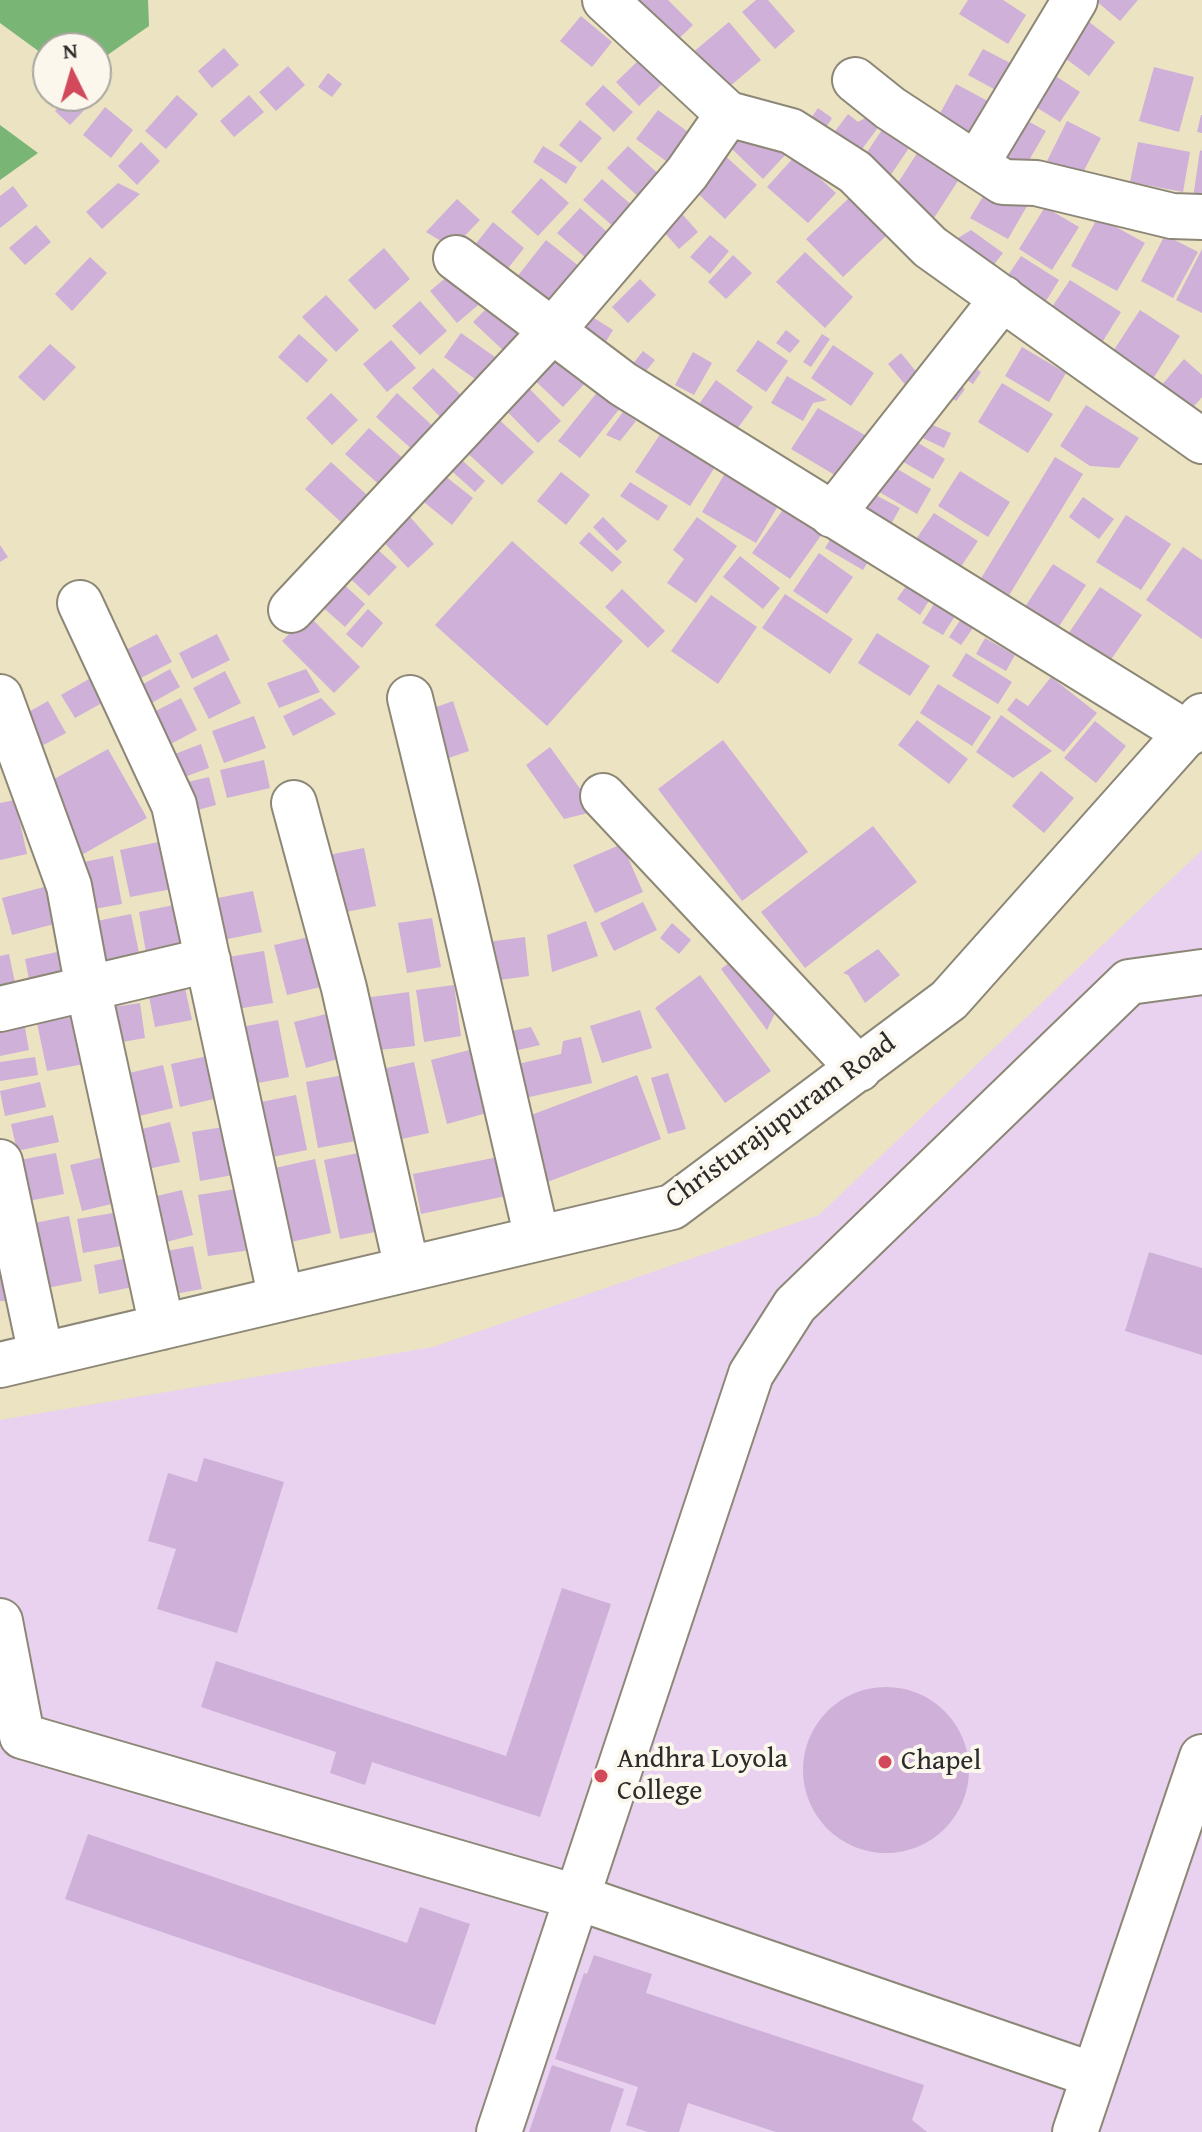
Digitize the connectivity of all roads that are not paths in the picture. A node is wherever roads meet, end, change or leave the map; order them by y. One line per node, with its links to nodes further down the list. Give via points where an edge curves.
1 (605, 0): 4 (street)
2 (1075, 0): 5 (street)
3 (855, 80): 5 (street)
4 (728, 114): 8 (street, via 791,131 855,172 930,247); 9 (street, via 687,173)
5 (977, 163): 6 (street, via 1003,182 1036,183 1172,216)
6 (1202, 217)
7 (456, 258): 9 (street)
8 (1003, 298): 10 (street); 11 (street)
9 (552, 331): 11 (street, via 623,384); 13 (street)
10 (1202, 441)
11 (832, 515): 16 (street)
12 (80, 603): 19 (street, via 174,805)
13 (291, 610)
14 (0, 697): 21 (street, via 69,886)
15 (410, 698): 25 (street)
16 (1195, 725): 23 (street, Christurajupuram Road, via 949,1000)
17 (603, 796): 23 (street)
18 (294, 803): 26 (street, via 344,988)
19 (208, 960): 21 (street); 27 (street)
20 (1202, 972): 32 (street, via 1129,982 795,1305 751,1374)
21 (88, 988): 22 (street); 28 (street)
22 (0, 1009)
23 (859, 1069): 25 (street, Christurajupuram Road, via 672,1207)
24 (0, 1162): 29 (street)
25 (537, 1238): 26 (street, Christurajupuram Road)
26 (407, 1269): 27 (street, Christurajupuram Road)
27 (281, 1299): 28 (street, Christurajupuram Road)
28 (162, 1327): 29 (street, Christurajupuram Road)
29 (20, 1360)
30 (0, 1621): 32 (street, via 22,1736)
31 (1202, 1757): 33 (street)
32 (576, 1897): 33 (street); 34 (street)
33 (1093, 2075): 35 (street)
34 (499, 2132)
35 (1075, 2132)

